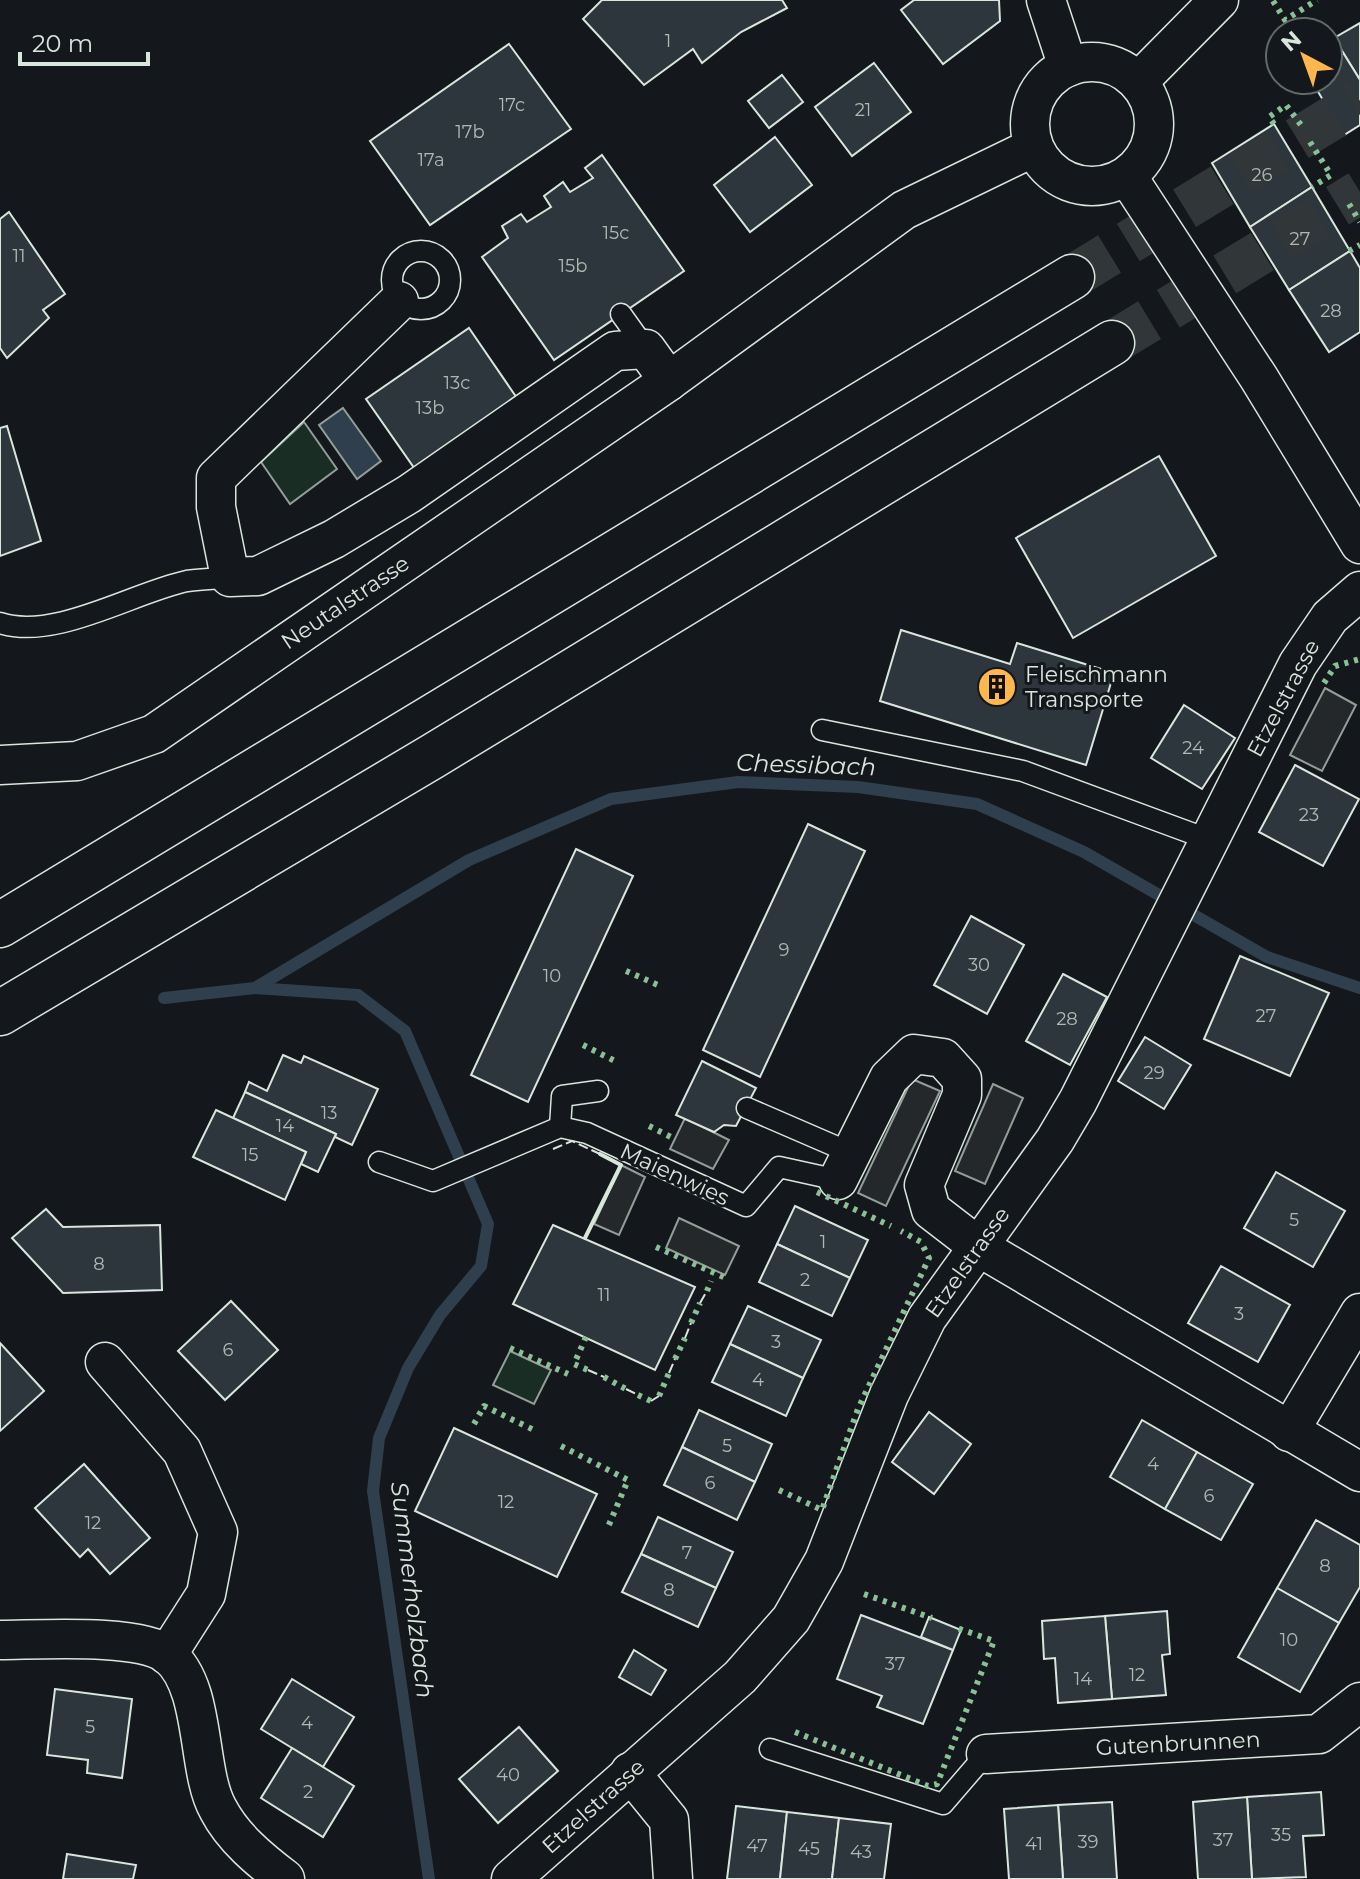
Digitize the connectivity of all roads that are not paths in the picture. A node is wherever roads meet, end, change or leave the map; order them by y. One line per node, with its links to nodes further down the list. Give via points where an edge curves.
1 (1046, 0): 3 (street)
2 (1219, 0): 4 (street)
3 (1068, 67): 4 (street, via 1094,62 1117,67); 5 (street, via 1042,87 1030,115)
4 (1138, 82): 6 (street, via 1151,104 1154,130 1147,155)
5 (1034, 147): 6 (street, via 1048,169 1072,184 1098,187); 12 (street, Neutalstrasse, via 904,210)
6 (1127, 176): 13 (street)
7 (1072, 277): 20 (highway)
8 (399, 301): 14 (street, via 216,478 216,507)
9 (621, 314): 11 (lane)
10 (1112, 343): 21 (highway)
11 (646, 349): 12 (street); 14 (street, via 615,351 409,494 334,539 258,576)
12 (669, 381): 18 (street, Neutalstrasse, via 154,734 77,761)
13 (1360, 544)
14 (230, 577): 16 (lane, via 185,582 72,619)
15 (1360, 591): 19 (street, Etzelstrasse, via 1310,642)
16 (0, 623)
17 (822, 730): 19 (lane, via 1023,771)
18 (0, 765)
19 (1210, 840): 27 (street, Etzelstrasse, via 1078,1101)
20 (0, 925)
21 (0, 1013)
22 (598, 1091): 24 (lane, via 562,1096)
23 (747, 1108): 26 (lane)
24 (560, 1127): 25 (lane, via 433,1181); 26 (lane, Maienwies, via 587,1133 746,1206 779,1167)
25 (379, 1162)
26 (844, 1166): 27 (street, via 889,1078 914,1054 943,1058 962,1079 962,1095 924,1185 931,1210)
27 (979, 1247): 30 (street); 37 (street, Etzelstrasse, via 927,1318 889,1395 824,1561 791,1619 740,1677)
28 (1360, 1313): 30 (street)
29 (105, 1362): 33 (street, via 182,1451 218,1532 206,1594)
30 (1289, 1432): 31 (street)
31 (1360, 1472)
32 (0, 1640): 33 (street, via 129,1641)
33 (167, 1655): 38 (street, via 189,1685 217,1808 254,1856)
34 (1360, 1702): 36 (street, Gutenbrunnen, via 1319,1734)
35 (770, 1749): 36 (lane, via 943,1804)
36 (986, 1754)
37 (630, 1772): 39 (street, Etzelstrasse); 40 (street, via 669,1820)
38 (285, 1879)
39 (511, 1879)
40 (673, 1879)

